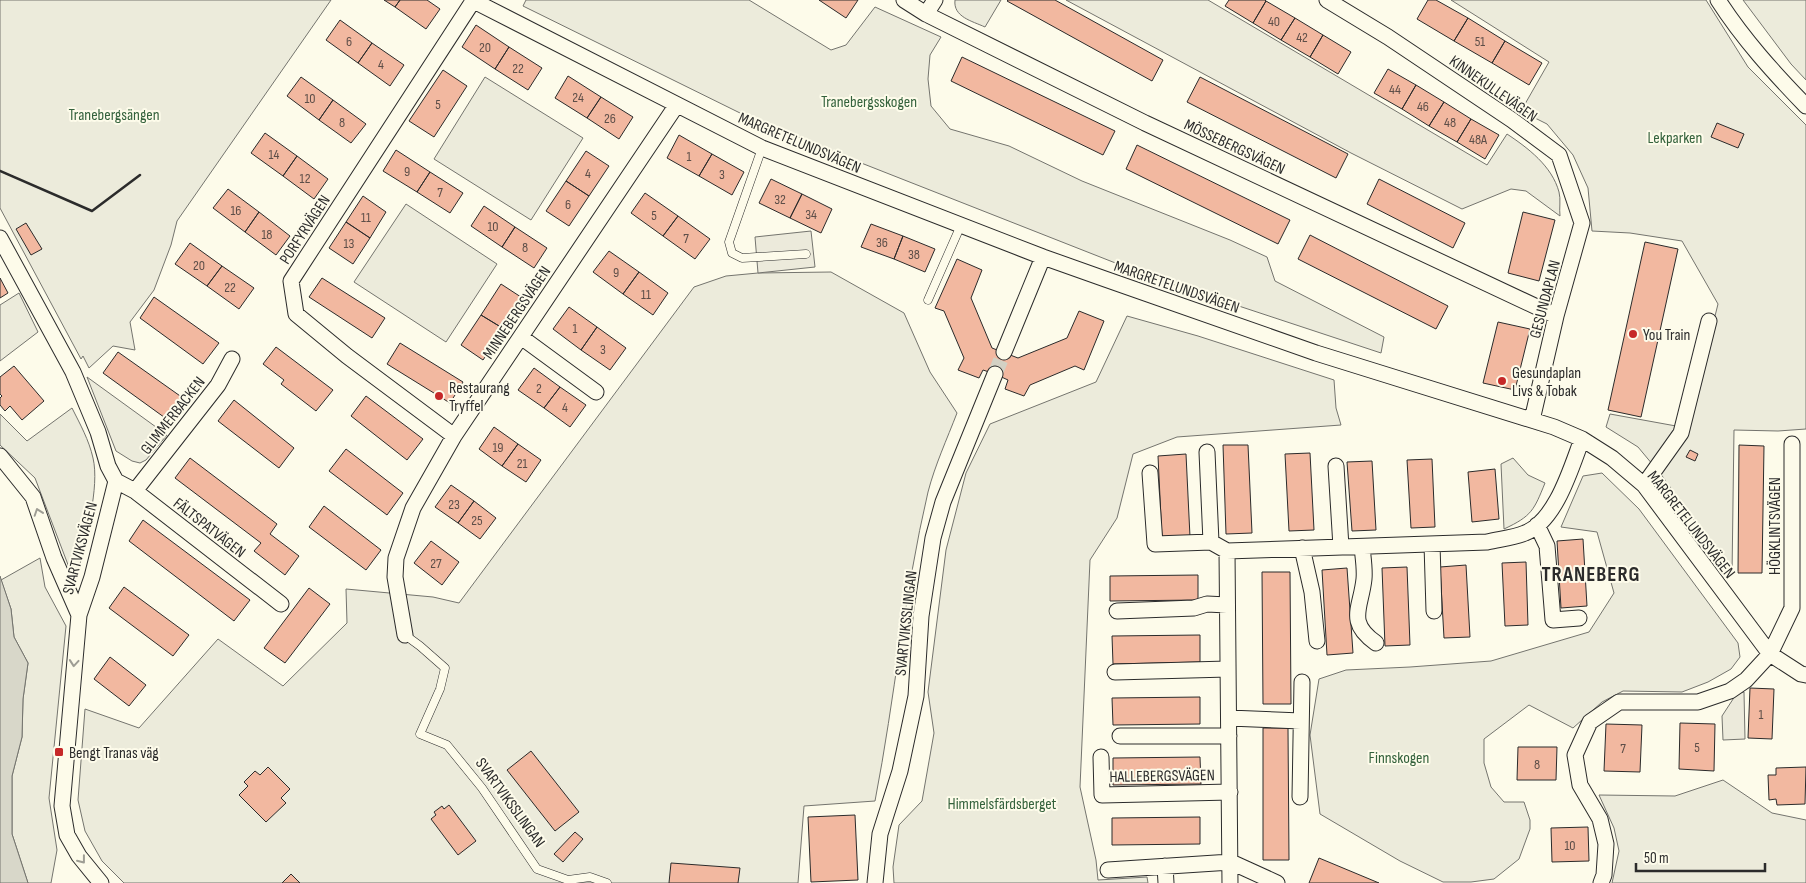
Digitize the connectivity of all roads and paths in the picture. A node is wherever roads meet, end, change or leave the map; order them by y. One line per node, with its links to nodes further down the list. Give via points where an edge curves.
1 (473, 0): 7 (street, MARGRETELUNDSVÄGEN); 24 (street, PORFYRVÄGEN, via 291,281 296,314)
2 (904, 0): 6 (street, MÖSSEBERGSVÄGEN)
3 (935, 0): 6 (street)
4 (1327, 0): 12 (street, KINNEKULLEVÄGEN, via 1388,36 1559,155 1582,223)
5 (1718, 0): 8 (street, via 1735,26)
6 (926, 14): 16 (street, MÖSSEBERGSVÄGEN, via 1144,123)
7 (676, 106): 9 (street, MARGRETELUNDSVÄGEN); 18 (street, MINNEBERGSVÄGEN)
8 (1806, 106)
9 (762, 148): 10 (street, MARGRETELUNDSVÄGEN); 13 (lane, via 728,242 732,253 742,258)
10 (961, 225): 14 (street, MARGRETELUNDSVÄGEN); 15 (lane)
11 (0, 238): 31 (street, via 73,372)
12 (1577, 246): 16 (street, GESUNDAPLAN)
13 (806, 254)
14 (1043, 257): 19 (street); 23 (street, MARGRETELUNDSVÄGEN, via 1316,352)
15 (928, 300)
16 (1556, 316): 23 (street, GESUNDAPLAN)
17 (1709, 321): 32 (street, via 1681,432)
18 (521, 337): 22 (street); 24 (street, MINNEBERGSVÄGEN)
19 (1004, 352)
20 (232, 359): 33 (street, GLIMMERBACKEN, via 218,385)
21 (995, 374): 68 (street, SVARTVIKSSLINGAN, via 949,486 933,538 922,616 916,696 900,771 880,834)
22 (596, 392)
23 (1532, 420): 25 (street, MARGRETELUNDSVÄGEN)
24 (454, 436): 48 (street, MINNEBERGSVÄGEN, via 413,508 396,558 395,577)
25 (1582, 439): 32 (street, MARGRETELUNDSVÄGEN, via 1612,458); 34 (street, via 1562,489 1548,516)
26 (1792, 444): 43 (street, HÖGKLINTSVÄGEN)
27 (1207, 452): 35 (street)
28 (0, 456): 46 (street, one-way to 28, via 33,497)
29 (1336, 466): 37 (street)
30 (1150, 473): 35 (street, via 1155,544)
31 (116, 481): 33 (street, FÄLTSPATVÄGEN); 46 (street, SVARTVIKSVÄGEN, via 92,577)
32 (1644, 485): 51 (street, MARGRETELUNDSVÄGEN)
33 (135, 491): 41 (street, FÄLTSPATVÄGEN)
34 (1538, 525): 36 (street, via 1526,533 1486,542); 47 (street, via 1547,546 1552,620)
35 (1210, 542): 40 (street)
36 (1432, 544): 38 (street); 45 (street)
37 (1341, 547): 38 (street); 39 (street)
38 (1362, 547): 50 (street, via 1365,577 1357,622 1364,635)
39 (1302, 548): 40 (street); 49 (street, via 1312,592)
40 (1227, 550): 42 (street, HALLEBERGSVÄGEN)
41 (281, 604)
42 (1227, 605): 44 (street); 52 (street, HALLEBERGSVÄGEN)
43 (1799, 608): 51 (street, HÖGKLINTSVÄGEN)
44 (1117, 611)
45 (1434, 611)
46 (78, 615): 66 (street, SVARTVIKSVÄGEN, one-way to 66, via 62,806 67,835)
47 (1579, 618)
48 (405, 635): 67 (lane, SVARTVIKSSLINGAN, via 445,668 440,689 420,734 447,746 508,824 537,869 568,880 590,877)
49 (1316, 641)
50 (1376, 643)
51 (1770, 654): 54 (street, MARGRETELUNDSVÄGEN); 72 (street, HÖGKLINTSVÄGEN, via 1746,680 1722,695 1698,702 1619,702 1590,722 1575,755 1580,785 1600,818 1606,844)
52 (1228, 669): 53 (street); 56 (street, HALLEBERGSVÄGEN)
53 (1115, 672)
54 (1806, 675)
55 (1302, 682): 57 (street)
56 (1229, 718): 57 (street); 59 (street, HALLEBERGSVÄGEN)
57 (1301, 721): 62 (street)
58 (1120, 736): 59 (street)
59 (1229, 736): 61 (street, HALLEBERGSVÄGEN)
60 (1101, 757): 61 (street, HALLEBERGSVÄGEN, via 1102,795)
61 (1230, 792): 63 (street, HALLEBERGSVÄGEN)
62 (1300, 797)
63 (1231, 862): 64 (street); 70 (street, HALLEBERGSVÄGEN); 71 (street)
64 (1165, 866): 65 (street); 69 (street)
65 (1108, 870)
66 (101, 883)
67 (607, 883)
68 (875, 883)
69 (1166, 883)
70 (1230, 883)
71 (1276, 883)
72 (1601, 883)

